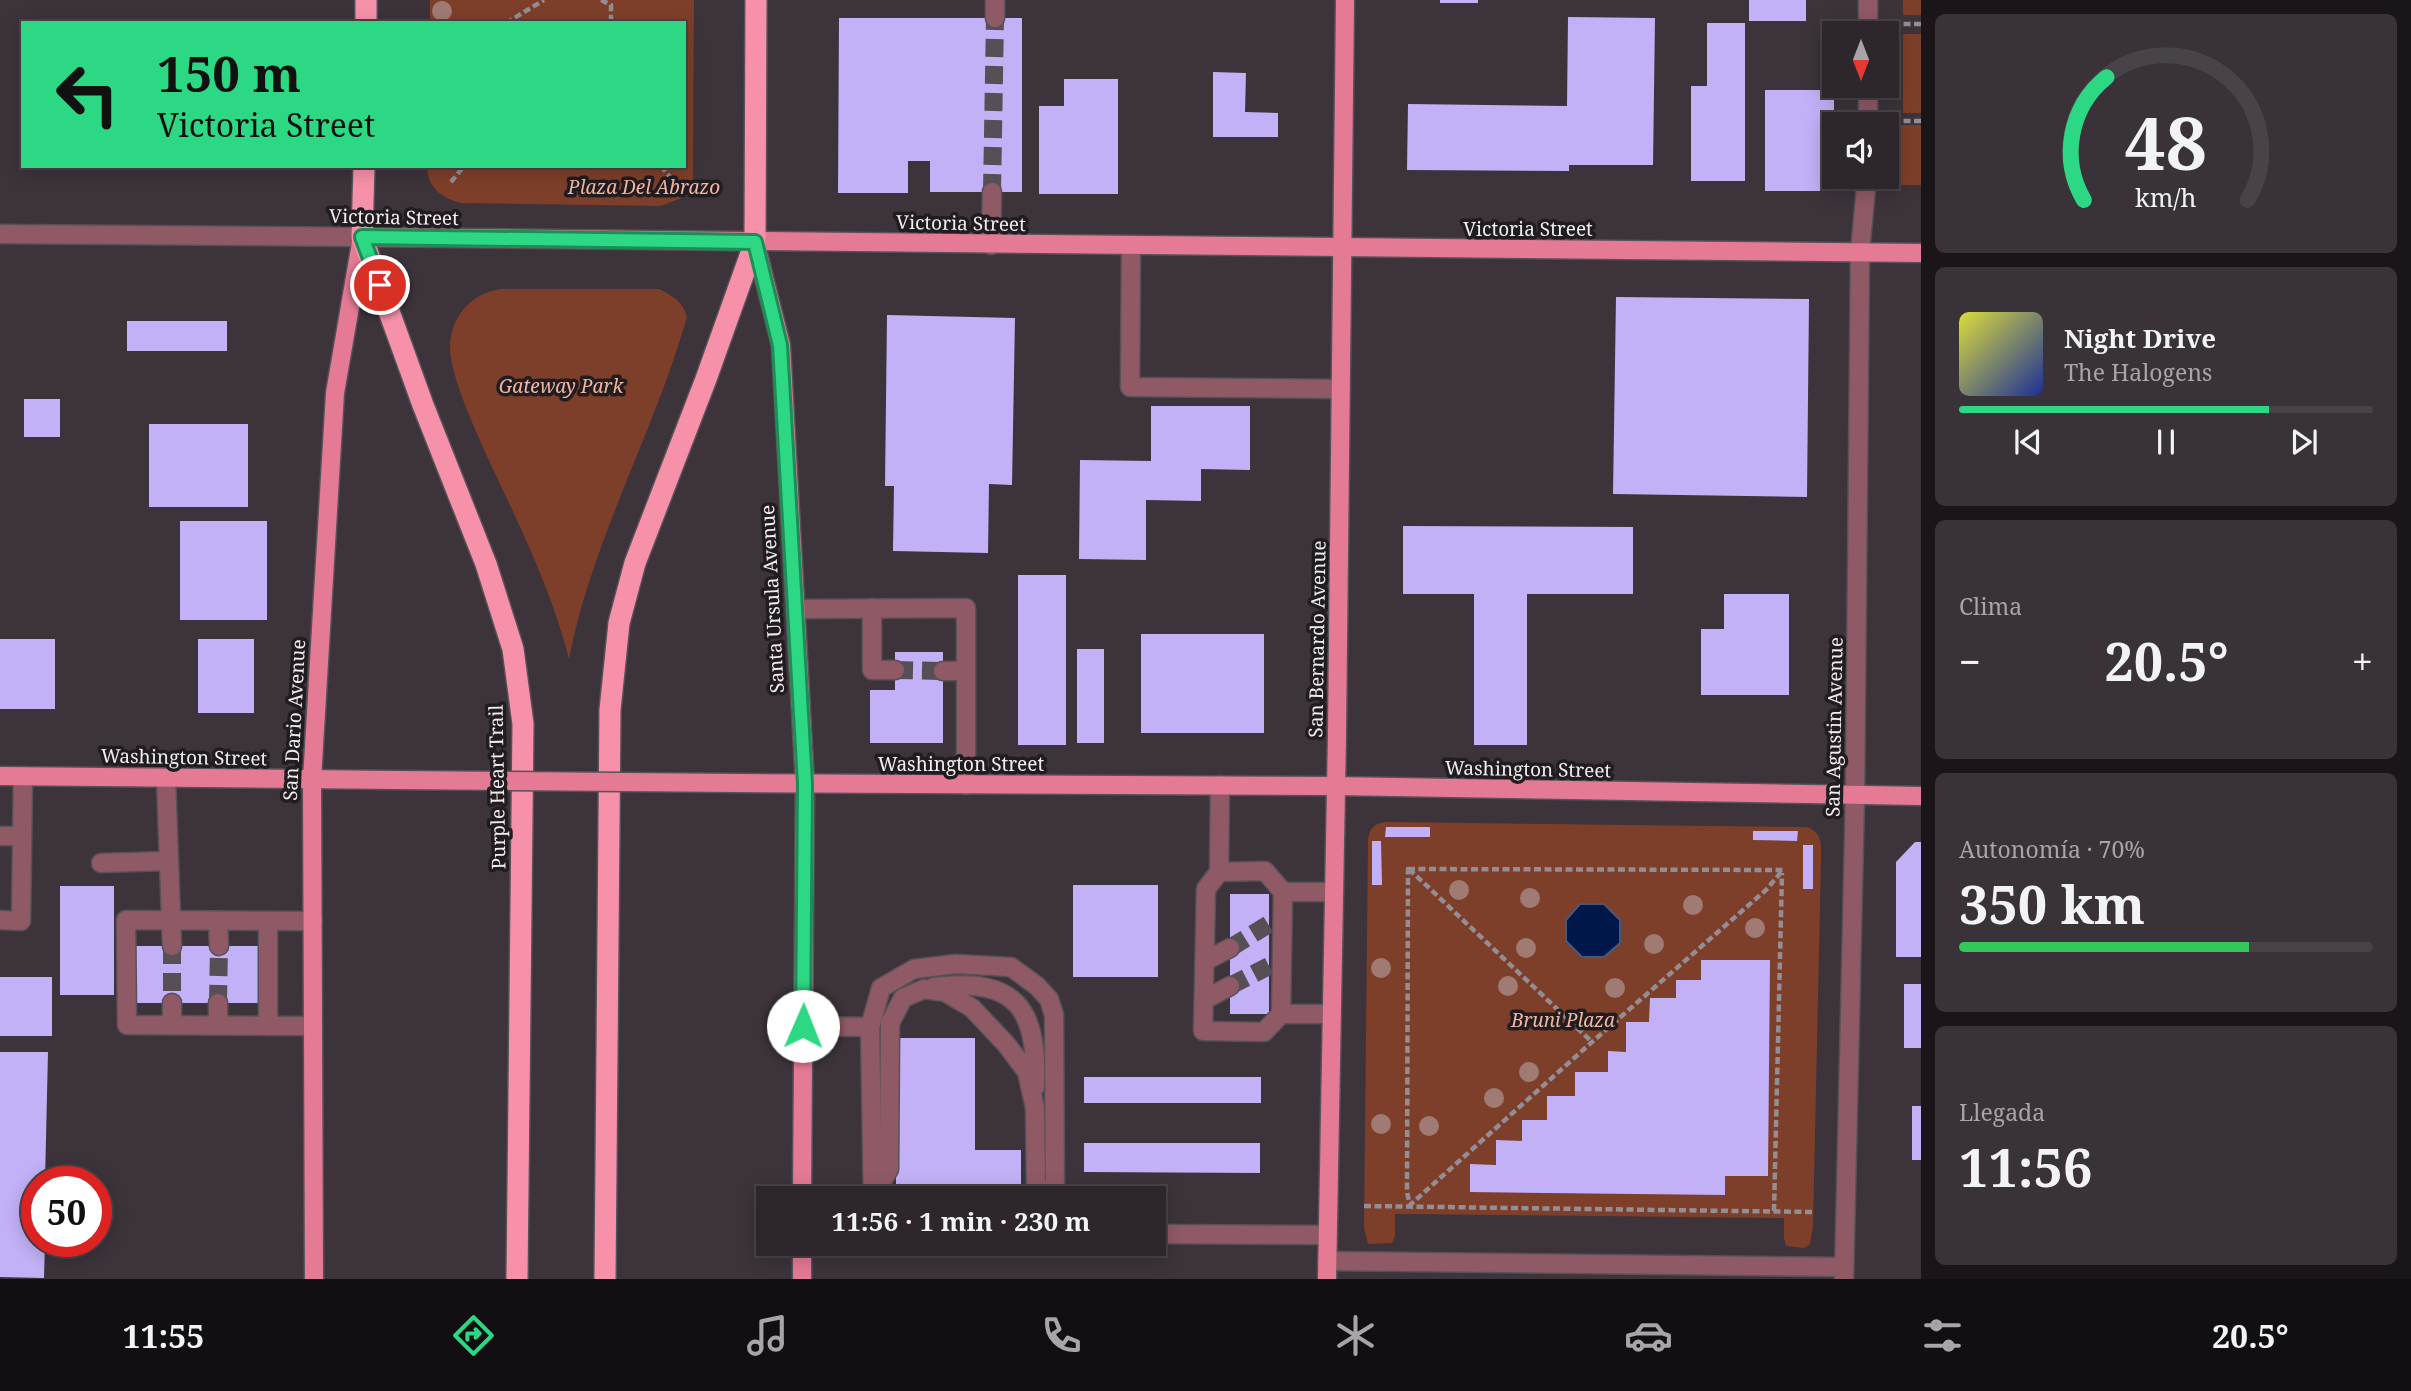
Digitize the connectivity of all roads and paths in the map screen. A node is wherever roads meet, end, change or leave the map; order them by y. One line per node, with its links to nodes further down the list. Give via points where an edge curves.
1 (366, 0): 7 (highway)
2 (544, 0): 8 (path)
3 (601, 0): 9 (path, via 611,5)
4 (756, 0): 24 (highway, Santa Ursula Avenue)
5 (1345, 0): 27 (main road, San Bernardo Avenue)
6 (1868, 0): 10 (street)
7 (366, 21)
8 (509, 21)
9 (611, 21)
10 (1868, 21)
11 (1899, 24): 12 (path)
12 (1921, 24)
13 (1899, 121): 14 (path)
14 (1921, 121)
15 (364, 168): 23 (highway, San Dario Avenue)
16 (462, 168): 18 (path)
17 (664, 168): 19 (path)
18 (452, 182)
19 (675, 183)
20 (1866, 189): 28 (street, San Agustin Avenue)
21 (992, 192): 25 (street)
22 (0, 234): 23 (street, Victoria Street)
23 (362, 237): 24 (main road, Victoria Street); 39 (main road, San Dario Avenue, via 335,393); 93 (highway, Purple Heart Trail, via 486,564 513,649 523,724)
24 (755, 242): 25 (main road, Victoria Street); 32 (main road, Santa Ursula Avenue, via 780,345); 94 (highway, via 635,563 619,623 610,710)
25 (991, 245): 26 (main road, Victoria Street)
26 (1131, 246): 27 (main road, Victoria Street); 30 (street, via 1130,387)
27 (1343, 249): 28 (main road, Victoria Street); 30 (main road, San Bernardo Avenue)
28 (1860, 252): 29 (main road, Victoria Street); 44 (street, San Agustin Avenue)
29 (1921, 253)
30 (1341, 389): 43 (main road, San Bernardo Avenue)
31 (872, 608): 32 (street); 33 (street, via 872,670); 35 (street, via 966,608)
32 (795, 609): 40 (main road, Santa Ursula Avenue)
33 (895, 670)
34 (943, 671): 35 (street)
35 (966, 671): 41 (street)
36 (0, 776): 37 (main road, Washington Street)
37 (23, 776): 38 (main road, Washington Street); 47 (street)
38 (166, 778): 39 (main road, Washington Street); 48 (street)
39 (312, 780): 40 (main road, Washington Street, bridge); 59 (main road, San Dario Avenue)
40 (805, 784): 41 (main road, Washington Street); 75 (main road, Santa Ursula Avenue)
41 (966, 785): 42 (main road, Washington Street)
42 (1220, 786): 43 (main road, Washington Street); 52 (street)
43 (1335, 786): 44 (main road, Washington Street); 54 (main road, San Bernardo Avenue)
44 (1855, 796): 45 (main road, Washington Street); 91 (street, San Agustin Avenue)
45 (1921, 796)
46 (0, 836): 47 (street)
47 (22, 836): 55 (street, via 21,921)
48 (169, 861): 49 (street); 56 (street)
49 (101, 863)
50 (1408, 869): 51 (path); 77 (path); 77 (path, via 1410,1205)
51 (1783, 870): 77 (path); 85 (path)
52 (1219, 872): 53 (street, via 1265,870); 63 (street, via 1206,889)
53 (1283, 892): 54 (street); 69 (street, via 1276,920 1275,962)
54 (1334, 892): 70 (main road, San Bernardo Avenue)
55 (0, 920)
56 (172, 921): 57 (street); 60 (street); 71 (street, via 126,920 127,1025)
57 (218, 921): 58 (street); 61 (street)
58 (268, 921): 59 (street); 73 (street)
59 (313, 921): 74 (main road, San Dario Avenue)
60 (172, 946)
61 (219, 946)
62 (1230, 948): 63 (street)
63 (1205, 961): 66 (street)
64 (1230, 986): 66 (street)
65 (924, 989): 78 (street, via 945,992 972,1008 1006,1044 1027,1072); 78 (street, via 976,986 1006,996 1021,1007 1036,1049); 81 (street, via 903,998 890,1023 889,1169)
66 (1204, 1000): 69 (street, via 1203,1031 1264,1032)
67 (172, 1003): 71 (street)
68 (218, 1003): 72 (street)
69 (1281, 1014): 70 (street)
70 (1331, 1014): 88 (main road, San Bernardo Avenue)
71 (172, 1025): 72 (street)
72 (218, 1025): 73 (street)
73 (268, 1026): 74 (street)
74 (313, 1026): 92 (main road, San Dario Avenue)
75 (803, 1026): 76 (street); 79 (main road, Santa Ursula Avenue)
76 (870, 1027): 80 (street); 83 (street, via 881,988 914,969 956,964 1011,967 1037,986 1049,999 1054,1015)
77 (1592, 1042)
78 (1035, 1108): 82 (street)
79 (802, 1186)
80 (873, 1186)
81 (880, 1186)
82 (1038, 1186)
83 (1055, 1186)
84 (1364, 1206): 85 (path)
85 (1774, 1211): 86 (path)
86 (1813, 1212)
87 (1166, 1234): 88 (street)
88 (1328, 1236): 90 (main road, San Bernardo Avenue)
89 (802, 1256): 95 (main road)
90 (1327, 1270): 91 (street)
91 (1844, 1273)
92 (314, 1279)
93 (517, 1279)
94 (605, 1279)
95 (802, 1279)

